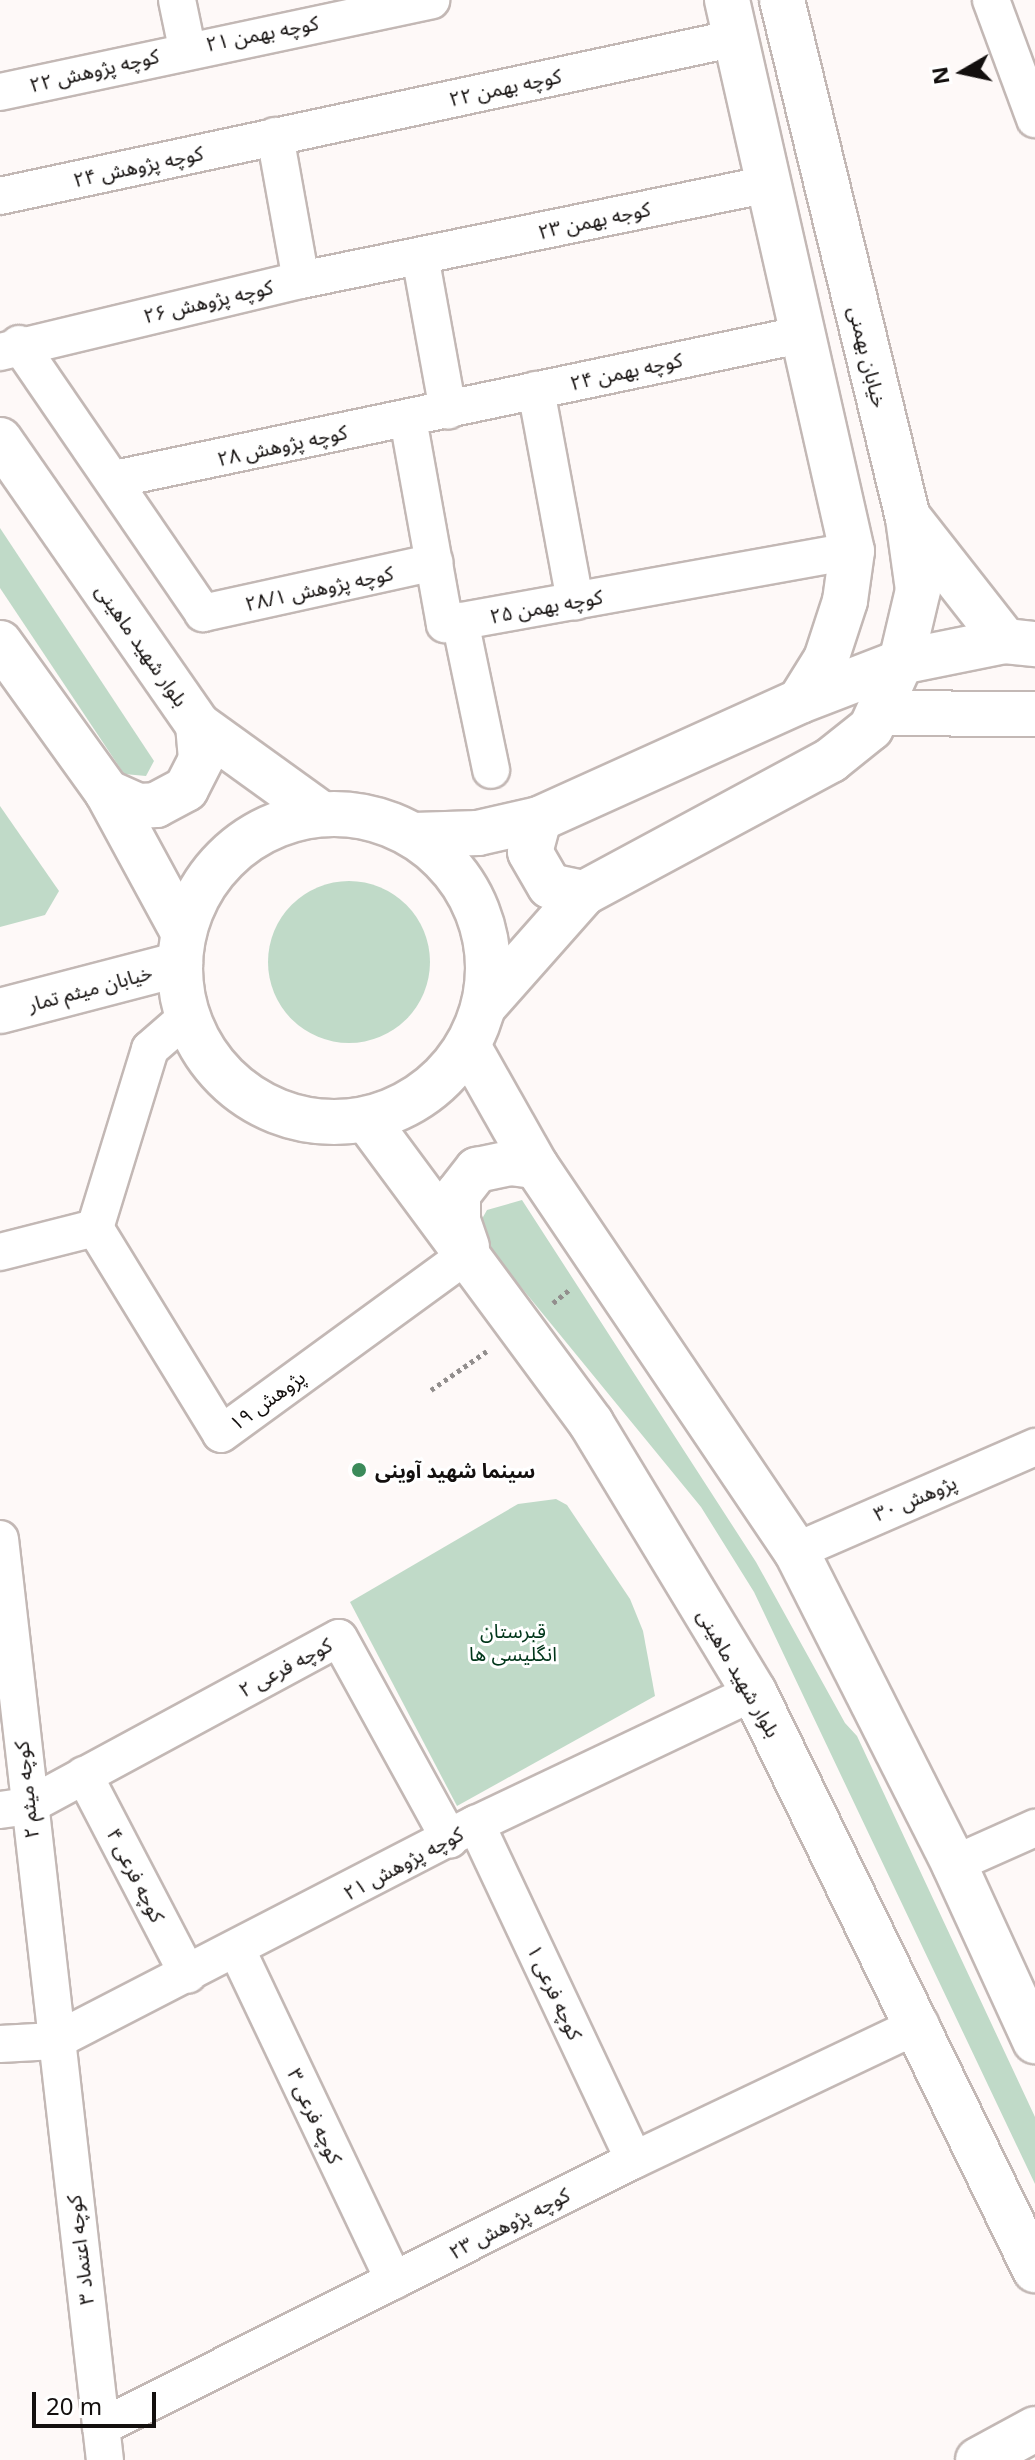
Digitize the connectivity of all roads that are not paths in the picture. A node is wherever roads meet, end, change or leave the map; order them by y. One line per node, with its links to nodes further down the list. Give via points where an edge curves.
1 (177, 0): 6 (street)
2 (431, 0): 6 (street, کوچه بهمن ۲۱)
3 (782, 0): 21 (main road, خیابان بهمنی)
4 (991, 0): 8 (street)
5 (731, 19): 9 (street, کوچه بهمن ۲۲); 10 (main road)
6 (187, 48): 7 (street, کوچه پژوهش ۲۲)
7 (0, 92)
8 (1035, 119)
9 (275, 136): 11 (street, کوچه پژوهش ۲۴); 13 (street)
10 (769, 184): 12 (street, کوجه بهمن ۲۳); 14 (main road)
11 (0, 196)
12 (420, 256): 13 (street, کوچه پژوهش ۲۶); 17 (street)
13 (301, 280): 15 (street, کوچه پژوهش ۲۶)
14 (804, 334): 16 (street, کوچه بهمن ۲۴); 22 (main road)
15 (10, 348): 20 (street)
16 (536, 390): 17 (street, کوچه بهمن ۲۴); 24 (street)
17 (448, 410): 18 (street, کوچه پژوهش ۲۸)
18 (408, 419): 20 (street, کوچه پژوهش ۲۸); 23 (street)
19 (0, 440): 32 (main road, بلوار شهید ماهینی)
20 (115, 479): 23 (street, کوچه پژوهش ۲۸/۱, via 203,613)
21 (908, 518): 27 (main road); 28 (main road, خیابان بهمنی, via 918,590)
22 (852, 551): 24 (street, کوچه بهمن ۲۵); 29 (main road, via 845,601 826,659)
23 (434, 562): 25 (street, via 445,624)
24 (575, 601): 25 (street, کوچه بهمن ۲۵)
25 (460, 621): 33 (street)
26 (0, 643): 34 (main road)
27 (1020, 643): 28 (main road)
28 (901, 662): 29 (main road); 30 (main road, خیابان بهمنی)
29 (800, 701): 36 (main road)
30 (879, 713): 31 (main road); 38 (main road, خیابان بهمنی, via 871,728 831,760)
31 (1035, 714)
32 (198, 725): 34 (main road, via 201,759 186,789 164,802 139,806); 35 (main road, بلوار شهید ماهینی)
33 (491, 770)
34 (107, 792): 39 (main road)
35 (320, 813): 37 (main road, via 369,817); 39 (main road, via 273,825 232,851 201,887)
36 (539, 819): 37 (main road, via 478,833); 38 (main road, via 530,852 550,886)
37 (414, 835): 40 (main road, via 452,867 477,909 489,957)
38 (584, 893): 40 (main road)
39 (182, 948): 41 (main road, خیابان میثم تمار); 42 (main road)
40 (484, 1006): 43 (main road)
41 (0, 1011)
42 (187, 1017): 44 (main road, via 212,1064 251,1100 287,1117 327,1124); 46 (street, via 150,1049)
43 (468, 1046): 44 (main road, via 431,1089 408,1105); 45 (main road)
44 (367, 1120): 48 (main road, بلوار شهید ماهینی)
45 (536, 1166): 48 (main road, via 510,1163 477,1170 458,1194 458,1221); 51 (main road)
46 (95, 1228): 47 (street); 48 (street, پژوهش ۱۹, via 221,1434)
47 (0, 1252)
48 (469, 1253): 53 (main road, بلوار شهید ماهینی, via 591,1423)
49 (1035, 1447): 51 (street, پژوهش ۳۰)
50 (0, 1539): 52 (street, کوچه میثم ۲)
51 (796, 1551): 58 (main road)
52 (7, 1675): 55 (street, کوچه میثم ۲)
53 (754, 1692): 57 (street, کوچه پژوهش ۲۱); 61 (main road, بلوار شهید ماهینی)
54 (84, 1775): 55 (street, کوچه فرعی ۲); 57 (street, کوچه فرعی ۲, via 339,1638); 60 (street, کوچه فرعی ۴)
55 (14, 1808): 62 (street, کوچه میثم ۲)
56 (1035, 1828): 58 (street)
57 (463, 1832): 59 (street, کوچه پژوهش ۲۱); 65 (street, کوچه فرعی ۱)
58 (954, 1864): 63 (main road)
59 (237, 1950): 60 (street, کوچه پژوهش ۲۱); 67 (street, کوچه فرعی ۳)
60 (188, 1975): 62 (street, کوچه پژوهش ۲۱)
61 (920, 2024): 65 (street, کوچه پژوهش ۲۳); 66 (main road, بلوار شهید ماهینی)
62 (55, 2041): 64 (street); 69 (street, کوچه اعتماد ۳)
63 (1035, 2041)
64 (0, 2044)
65 (634, 2160): 67 (street, کوچه پژوهش ۲۳)
66 (1035, 2270)
67 (394, 2281): 69 (street, کوچه پژوهش ۲۳)
68 (1035, 2429): 70 (main road)
69 (103, 2444)
70 (978, 2460)

